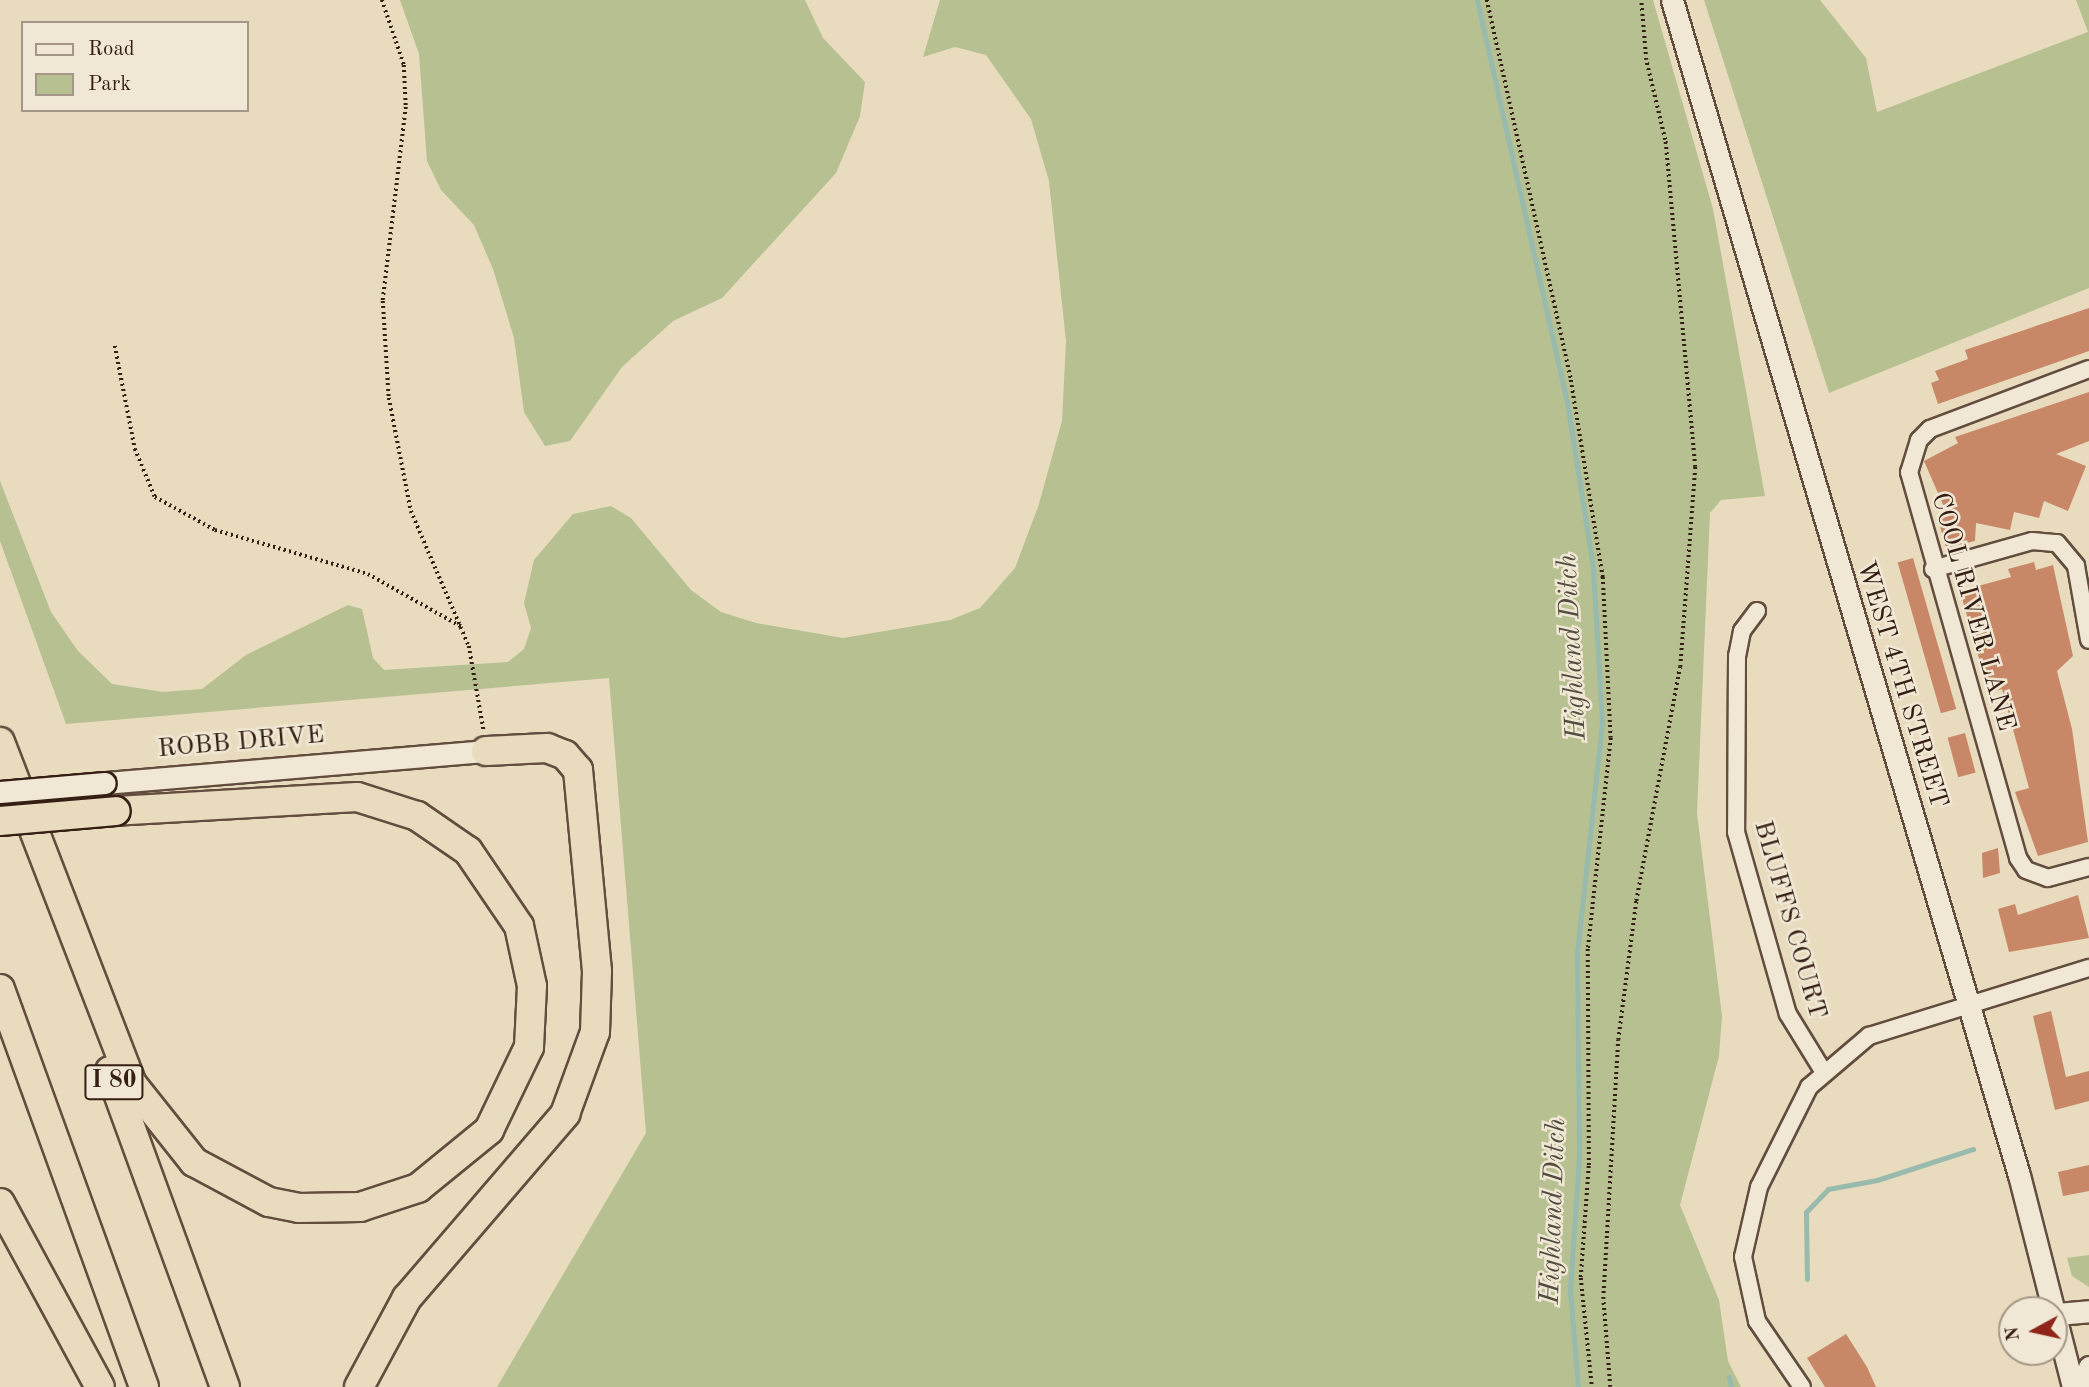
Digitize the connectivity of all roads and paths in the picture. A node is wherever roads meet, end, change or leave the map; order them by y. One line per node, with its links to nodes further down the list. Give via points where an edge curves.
1 (382, 0): 9 (path, via 404,65 406,107 383,301 384,360 411,511)
2 (1487, 0): 31 (path, via 1571,380 1603,577 1611,738 1588,949 1588,1166 1581,1279)
3 (1642, 0): 32 (path, via 1646,60 1665,140 1695,467 1680,667 1636,901 1617,1053 1604,1299)
4 (1672, 0): 19 (main road, WEST 4TH STREET)
5 (115, 346): 9 (path, via 135,449 155,497 215,530 369,574)
6 (2089, 369): 7 (street, COOL RIVER LANE, via 1944,422 1919,440 1910,488)
7 (1933, 569): 10 (street, via 2032,541 2057,543 2076,566); 16 (street, COOL RIVER LANE, via 2018,858 2026,870 2048,878)
8 (1757, 611): 20 (street, BLUFFS COURT, via 1742,631 1737,656 1736,832 1793,1028)
9 (462, 627): 12 (path)
10 (2089, 640)
11 (0, 742): 15 (highway, bridge, via 132,1084 194,1162 269,1202 299,1208 360,1207 427,1182 489,1130 528,1047 532,986 519,926 468,851 417,816 357,797 116,811)
12 (486, 751): 14 (main road, ROBB DRIVE, bridge); 30 (highway, via 547,748 565,755 578,770 597,971 595,1032 565,1114 407,1298)
13 (0, 778): 29 (highway, I 80)
14 (0, 792)
15 (0, 821)
16 (2089, 867)
17 (2089, 968): 19 (street)
18 (0, 989): 28 (highway)
19 (1965, 1002): 20 (street, via 1869,1037); 22 (main road, WEST 4TH STREET)
20 (1823, 1071): 33 (street, via 1759,1186 1743,1257 1757,1321)
21 (0, 1203): 27 (highway)
22 (2052, 1296)
23 (2089, 1311): 24 (main road)
24 (2068, 1313)
25 (2068, 1364): 34 (main road, WEST 4TH STREET)
26 (2089, 1367): 35 (main road)
27 (100, 1387)
28 (144, 1387)
29 (225, 1387)
30 (359, 1387)
31 (1591, 1387)
32 (1610, 1387)
33 (1801, 1387)
34 (2073, 1387)
35 (2082, 1387)

